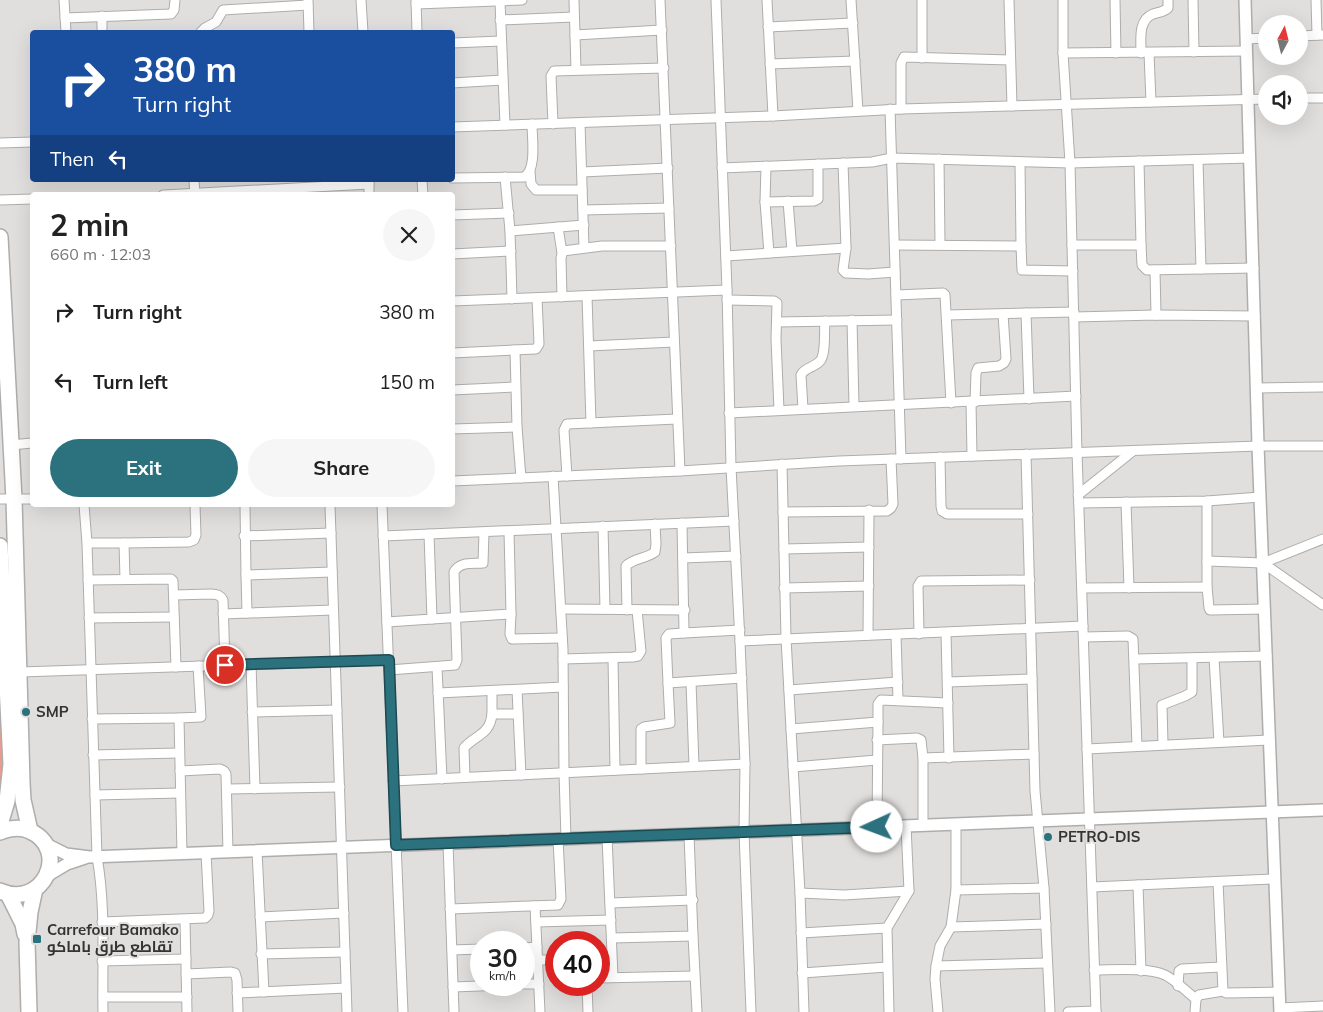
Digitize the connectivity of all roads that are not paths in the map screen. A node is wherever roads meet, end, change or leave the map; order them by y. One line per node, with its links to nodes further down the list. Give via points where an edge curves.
1 (64, 0): 25 (street)
2 (175, 0): 23 (street, via 171,14)
3 (222, 0): 22 (street)
4 (361, 0): 33 (street)
5 (522, 0): 19 (street)
6 (574, 0): 24 (street)
7 (660, 0): 35 (street)
8 (716, 0): 65 (street)
9 (767, 0): 28 (street)
10 (851, 0): 27 (street)
11 (922, 0): 46 (street)
12 (1009, 0): 47 (street)
13 (1063, 0): 45 (street)
14 (1115, 0): 43 (street)
15 (1168, 0): 44 (street, via 1168,8 1142,22)
16 (1193, 0): 42 (street)
17 (1245, 0): 41 (street)
18 (1316, 0): 37 (street)
19 (500, 1): 20 (street); 26 (street)
20 (416, 2): 34 (street)
21 (308, 3): 22 (street); 32 (street)
22 (223, 10): 31 (street, via 216,22)
23 (102, 16): 25 (street); 30 (street)
24 (574, 17): 26 (street); 36 (street)
25 (65, 18): 29 (street)
26 (500, 20): 38 (street)
27 (853, 23): 28 (street); 48 (street)
28 (768, 26): 49 (street)
29 (66, 30)
30 (102, 30)
31 (203, 30)
32 (310, 30)
33 (363, 30)
34 (417, 30)
35 (662, 30): 36 (street); 50 (street)
36 (575, 35): 51 (street)
37 (1320, 35)
38 (501, 41): 40 (street); 52 (street)
39 (1258, 41): 41 (street)
40 (455, 43)
41 (1246, 45): 42 (street); 57 (street)
42 (1194, 52): 44 (street)
43 (1116, 53): 44 (street); 45 (street)
44 (1145, 53): 58 (street)
45 (1063, 54): 59 (street)
46 (922, 58): 47 (street); 62 (street, via 901,60)
47 (1010, 60): 60 (street)
48 (855, 61): 49 (street); 63 (street)
49 (770, 64): 64 (street)
50 (664, 68): 51 (street); 66 (street)
51 (576, 70): 69 (street, via 554,71 551,76)
52 (503, 80): 53 (street); 70 (street)
53 (455, 83)
54 (1308, 98): 55 (street)
55 (1323, 98)
56 (1258, 99): 57 (street)
57 (1248, 100): 58 (street); 75 (street)
58 (1151, 102): 59 (street)
59 (1066, 105): 60 (street); 81 (street)
60 (1012, 106): 62 (street)
61 (890, 109): 62 (street); 63 (street); 74 (street)
62 (901, 109)
63 (858, 111): 64 (street)
64 (773, 116): 65 (street)
65 (720, 118): 66 (street); 85 (street)
66 (666, 120): 67 (street); 84 (street)
67 (580, 123): 69 (street); 87 (street)
68 (532, 124): 69 (street); 70 (street); 86 (street)
69 (553, 124)
70 (505, 126): 71 (street)
71 (455, 127)
72 (30, 142): 73 (street)
73 (0, 143)
74 (892, 158): 76 (street); 80 (street); 107 (street)
75 (1250, 158): 77 (street); 120 (street)
76 (939, 159): 79 (street); 106 (street)
77 (1198, 160): 78 (street); 121 (street)
78 (1139, 161): 81 (street); 111 (street)
79 (1020, 162): 81 (street); 110 (street)
80 (843, 163): 82 (street); 113 (street)
81 (1070, 163): 108 (street)
82 (818, 164): 83 (street); 96 (street, via 818,199)
83 (766, 166): 85 (street); 97 (street)
84 (668, 168): 87 (street); 98 (street)
85 (722, 168): 119 (street)
86 (530, 171): 88 (street, via 524,177); 91 (street, via 531,184 536,190)
87 (582, 172): 91 (street)
88 (505, 177): 89 (street); 100 (street)
89 (455, 178)
90 (369, 182): 92 (street)
91 (582, 190): 99 (street)
92 (320, 191): 93 (street)
93 (294, 192)
94 (30, 199): 95 (street)
95 (0, 200)
96 (788, 201): 97 (street); 115 (street)
97 (765, 202): 117 (street)
98 (669, 208): 99 (street); 109 (street)
99 (583, 210): 102 (street)
100 (508, 213): 101 (street); 104 (street)
101 (455, 215)
102 (584, 225): 103 (street); 112 (street)
103 (558, 227): 104 (street); 116 (street)
104 (510, 231): 114 (street)
105 (0, 236): 166 (highway)
106 (940, 244): 107 (street); 110 (street)
107 (895, 245): 124 (street)
108 (1072, 245): 111 (street); 123 (street)
109 (671, 246): 112 (street); 126 (street)
110 (1021, 246): 123 (street, via 1022,270)
111 (1141, 246): 122 (street, via 1142,265 1146,270)
112 (584, 248): 116 (street)
113 (846, 248): 115 (street); 124 (street, via 843,266 846,273)
114 (511, 250): 118 (street); 131 (street)
115 (792, 251): 117 (street)
116 (562, 253): 129 (street)
117 (769, 253): 119 (street)
118 (455, 254)
119 (726, 256): 125 (street)
120 (1254, 268): 121 (street); 139 (street)
121 (1200, 269): 122 (street)
122 (1155, 270): 138 (street)
123 (1072, 271): 136 (street)
124 (895, 272): 127 (street)
125 (727, 290): 126 (street); 132 (street)
126 (672, 292): 128 (street); 144 (street)
127 (896, 295): 137 (street, via 943,293); 141 (street)
128 (587, 296): 129 (street); 145 (street)
129 (562, 297): 130 (street)
130 (537, 298): 131 (street); 146 (street, via 538,346 536,349)
131 (512, 299): 133 (street)
132 (727, 300): 143 (street, via 776,302); 160 (street)
133 (455, 301)
134 (1026, 313): 135 (street); 136 (street); 153 (street)
135 (1003, 314): 137 (street); 154 (street, via 1006,359 999,366 978,368)
136 (1074, 314): 138 (street); 152 (street)
137 (947, 315): 155 (street)
138 (1156, 315): 139 (street)
139 (1255, 316): 149 (street)
140 (852, 320): 141 (street); 142 (street); 156 (street)
141 (897, 320): 157 (street)
142 (825, 321): 143 (street); 158 (street, via 820,361 800,375)
143 (777, 322): 159 (street)
144 (674, 342): 145 (street); 161 (street)
145 (589, 346): 162 (street)
146 (515, 350): 147 (street); 148 (street)
147 (455, 353)
148 (516, 387): 151 (street); 163 (street)
149 (1257, 388): 150 (street); 167 (street)
150 (1323, 388)
151 (455, 390)
152 (1076, 396): 153 (street); 170 (street)
153 (1029, 399): 154 (street)
154 (973, 402): 155 (street); 172 (street)
155 (951, 403): 157 (street)
156 (854, 406): 157 (street); 158 (street)
157 (900, 406): 174 (street)
158 (803, 409): 159 (street)
159 (779, 410): 160 (street)
160 (728, 413): 176 (street)
161 (678, 419): 162 (street); 177 (street)
162 (591, 423): 179 (street, via 565,426)
163 (516, 427): 164 (street); 180 (street)
164 (455, 429)
165 (30, 443): 166 (street)
166 (11, 445): 183 (highway)
167 (1258, 446): 168 (street); 169 (street); 182 (street)
168 (1323, 446)
169 (1133, 451): 170 (street); 185 (street)
170 (1077, 452): 171 (street); 185 (street)
171 (1026, 454): 172 (street); 195 (street)
172 (972, 456): 173 (street)
173 (940, 458): 174 (street); 195 (street, via 942,511 948,514)
174 (896, 459): 175 (street); 193 (street, via 891,508 887,511)
175 (782, 464): 176 (street); 194 (street)
176 (730, 467): 177 (street); 196 (street)
177 (680, 471): 179 (street)
178 (553, 476): 179 (street); 180 (street); 200 (street)
179 (567, 476)
180 (521, 478): 181 (street)
181 (455, 481)
182 (1260, 497): 186 (street); 216 (street)
183 (7, 499): 184 (street); 271 (highway)
184 (30, 499)
185 (1079, 499): 187 (street); 225 (street)
186 (1207, 501): 187 (street); 215 (street)
187 (1126, 502): 226 (street)
188 (84, 507): 208 (street)
189 (194, 507): 209 (street, via 194,540)
190 (245, 507): 205 (street)
191 (330, 507): 203 (street)
192 (382, 507): 206 (street)
193 (869, 510): 194 (street); 211 (street)
194 (783, 512): 212 (street)
195 (1028, 514): 221 (street)
196 (734, 520): 197 (street); 213 (street)
197 (682, 523): 198 (street); 214 (street)
198 (655, 524): 199 (street); 234 (street, via 655,552 626,566)
199 (603, 526): 200 (street); 233 (street)
200 (557, 529): 201 (street); 230 (street)
201 (508, 531): 202 (street); 239 (street)
202 (484, 532): 204 (street); 241 (street, via 483,563 464,564 455,569)
203 (331, 533): 205 (street); 217 (street)
204 (429, 534): 206 (street); 243 (street)
205 (244, 536): 218 (street)
206 (383, 536): 244 (street)
207 (1323, 539): 216 (street)
208 (87, 543): 209 (street); 220 (street)
209 (124, 543): 219 (street)
210 (0, 546): 229 (highway)
211 (870, 547): 212 (street); 222 (street)
212 (784, 549): 224 (street)
213 (736, 556): 214 (street); 247 (street)
214 (683, 558): 236 (street)
215 (1207, 561): 216 (street); 223 (street)
216 (1263, 562): 228 (street); 231 (street)
217 (332, 572): 218 (street); 232 (street)
218 (246, 575): 237 (street)
219 (125, 579): 220 (street); 227 (street, via 171,579)
220 (88, 580): 242 (street)
221 (1030, 580): 246 (street); 250 (street, via 921,581 918,586)
222 (869, 586): 224 (street); 251 (street)
223 (1207, 587): 226 (street); 231 (street, via 1210,610)
224 (784, 588): 255 (street)
225 (1082, 588): 226 (street); 245 (street)
226 (1129, 588)
227 (174, 595): 238 (street, via 217,594 223,600); 240 (street)
228 (1323, 605)
229 (1, 608): 292 (highway)
230 (561, 609): 233 (street); 254 (street)
231 (1265, 609): 257 (street)
232 (333, 610): 237 (street); 263 (street)
233 (605, 610): 234 (street)
234 (627, 610): 235 (street)
235 (637, 610): 236 (street); 258 (street, via 641,651 638,656)
236 (684, 610): 248 (street)
237 (247, 613): 238 (street)
238 (223, 614): 265 (street)
239 (511, 614): 241 (street); 254 (street, via 512,639)
240 (174, 617): 242 (street); 268 (street)
241 (455, 617): 243 (street); 269 (street, via 457,662 452,666)
242 (89, 618): 270 (street)
243 (432, 619): 244 (street)
244 (387, 622): 266 (street)
245 (1083, 626): 246 (street); 253 (street)
246 (1032, 629): 249 (street); 273 (street)
247 (740, 630): 248 (street); 256 (street)
248 (684, 633): 277 (street, via 669,634 666,638)
249 (946, 633): 250 (street); 276 (street)
250 (919, 634): 252 (street)
251 (868, 635): 252 (street); 255 (street)
252 (896, 635): 275 (street)
253 (1084, 637): 262 (street, via 1131,636); 299 (street)
254 (562, 638): 261 (street)
255 (786, 638): 256 (street); 280 (street)
256 (740, 641): 272 (street)
257 (1267, 656): 260 (street); 295 (street)
258 (613, 658): 261 (street); 310 (street)
259 (1192, 658): 260 (street); 262 (street); 297 (street, via 1192,692 1162,705)
260 (1214, 658): 296 (street)
261 (563, 659): 278 (street)
262 (1135, 659): 298 (street)
263 (336, 662): 264 (street); 266 (street); 285 (street)
264 (251, 664): 265 (street); 286 (street)
265 (225, 665): 267 (street)
266 (389, 665): 269 (street); 316 (street)
267 (198, 666): 268 (street); 289 (street, via 201,717)
268 (176, 667): 270 (street)
269 (437, 667): 282 (street)
270 (90, 669): 271 (street); 290 (street)
271 (20, 672): 332 (highway, via 23,800)
272 (742, 678): 274 (street); 306 (street)
273 (1032, 678): 276 (street); 301 (street)
274 (691, 682): 277 (street); 307 (street)
275 (898, 682): 280 (street); 283 (street)
276 (948, 682): 284 (street)
277 (668, 684): 309 (street, via 670,723 641,729)
278 (563, 687): 279 (street); 312 (street)
279 (517, 690): 281 (street); 288 (street)
280 (789, 690): 293 (street)
281 (492, 691): 282 (street); 287 (street)
282 (438, 693): 314 (street)
283 (898, 700): 284 (street); 291 (street, via 879,701)
284 (948, 703): 304 (street)
285 (337, 710): 286 (street); 317 (street)
286 (252, 712): 319 (street)
287 (492, 714): 288 (street); 315 (street, via 485,732 464,748)
288 (518, 714): 313 (street)
289 (179, 718): 290 (street); 300 (street)
290 (92, 719): 302 (street)
291 (878, 722): 293 (street); 294 (street)
292 (5, 724): 327 (highway, via 10,776)
293 (791, 729): 308 (street)
294 (877, 740): 303 (street, via 920,738); 305 (street)
295 (1269, 740): 296 (street); 323 (street)
296 (1219, 742): 297 (street)
297 (1163, 744): 298 (street)
298 (1136, 746): 299 (street)
299 (1087, 748): 324 (street)
300 (179, 753): 302 (street); 311 (street)
301 (1034, 754): 304 (street); 325 (street)
302 (93, 755): 321 (street)
303 (923, 758): 304 (street); 329 (street)
304 (949, 758)
305 (877, 760): 308 (street); 330 (street)
306 (745, 764): 307 (street); 334 (street)
307 (694, 766): 309 (street)
308 (793, 767): 331 (street)
309 (642, 769): 310 (street)
310 (615, 770): 312 (street)
311 (180, 771): 318 (street, via 220,769 228,779); 320 (street)
312 (564, 773): 313 (street); 337 (street)
313 (521, 775): 315 (street)
314 (442, 778): 315 (street); 316 (street)
315 (464, 778)
316 (393, 781): 340 (street)
317 (340, 787): 319 (street); 341 (street)
318 (228, 789): 319 (street); 344 (street)
319 (254, 789)
320 (180, 793): 321 (street); 345 (street)
321 (95, 795): 346 (street)
322 (1323, 810): 323 (street)
323 (1272, 812): 324 (street); 348 (street)
324 (1090, 819): 325 (street); 351 (street)
325 (1038, 821): 326 (street); 352 (street)
326 (956, 824): 329 (street); 354 (street)
327 (0, 825)
328 (906, 826): 329 (street); 330 (street); 355 (street)
329 (923, 826)
330 (877, 827): 331 (street)
331 (796, 830): 334 (street); 357 (street)
332 (30, 831): 333 (highway, via 15,828); 338 (highway)
333 (0, 832)
334 (744, 832): 335 (street); 422 (street)
335 (689, 835): 336 (street); 358 (street)
336 (607, 838): 337 (street); 359 (street)
337 (562, 839): 339 (street); 360 (street, via 560,902)
338 (44, 843): 346 (street, via 66,854); 347 (highway, via 50,857)
339 (448, 844): 340 (street); 361 (street)
340 (396, 845): 341 (street); 417 (street)
341 (342, 848): 342 (street); 362 (street)
342 (257, 851): 344 (street); 363 (street)
343 (206, 852): 344 (street); 345 (street); 364 (street, via 208,915)
344 (228, 852)
345 (182, 854): 346 (street)
346 (93, 857): 347 (street, via 67,864); 366 (street, via 100,884)
347 (46, 876): 353 (highway)
348 (1274, 880): 349 (street); 403 (street)
349 (1218, 882): 350 (street); 387 (street)
350 (1138, 886): 351 (street); 389 (street)
351 (1092, 887): 388 (street)
352 (1044, 888): 354 (street); 368 (street)
353 (35, 889): 356 (highway, via 22,894); 374 (highway)
354 (956, 890): 369 (street)
355 (909, 891): 357 (street, via 844,895); 370 (street)
356 (4, 892): 374 (highway, via 23,924)
357 (800, 893): 371 (street)
358 (693, 900): 359 (street); 372 (street)
359 (610, 903): 365 (street)
360 (535, 906): 361 (street); 367 (street)
361 (450, 909): 377 (street)
362 (344, 913): 363 (street); 378 (street)
363 (260, 917): 379 (street)
364 (185, 920): 366 (street); 380 (street)
365 (611, 920): 367 (street); 373 (street)
366 (102, 922): 381 (street)
367 (536, 922): 375 (street)
368 (1046, 924): 369 (street); 384 (street)
369 (951, 926): 385 (street, via 940,946)
370 (887, 928): 371 (street); 386 (street)
371 (801, 933): 390 (street)
372 (693, 936): 373 (street); 392 (street)
373 (612, 938): 394 (street)
374 (27, 942): 412 (highway)
375 (537, 947): 382 (street)
376 (470, 949): 377 (street)
377 (452, 950): 399 (street)
378 (345, 952): 379 (street); 400 (street)
379 (261, 954): 402 (street)
380 (186, 959): 381 (street); 391 (street)
381 (102, 960): 406 (street)
382 (537, 960): 383 (street); 396 (street)
383 (545, 960)
384 (1047, 963): 385 (street); 426 (street)
385 (936, 966): 425 (street)
386 (887, 967): 390 (street); 424 (street)
387 (1221, 968): 398 (street, via 1182,969); 401 (street)
388 (1094, 970): 389 (street); 411 (street)
389 (1141, 971): 398 (street, via 1167,976)
390 (802, 973): 423 (street)
391 (186, 974): 404 (street, via 231,972 237,976); 407 (street)
392 (695, 976): 394 (street); 421 (street)
393 (610, 977): 394 (street)
394 (613, 977)
395 (535, 984): 396 (street)
396 (539, 984): 419 (street)
397 (470, 986): 399 (street)
398 (1178, 986): 408 (street)
399 (453, 987): 418 (street)
400 (346, 988): 402 (street); 416 (street)
401 (1223, 991): 403 (street); 408 (street, via 1205,993)
402 (264, 992): 404 (street)
403 (1279, 992): 410 (street)
404 (238, 994): 415 (street)
405 (587, 996): 420 (street)
406 (103, 997): 407 (street); 413 (street)
407 (187, 997): 414 (street)
408 (1196, 999): 428 (street)
409 (1319, 1008): 410 (street)
410 (1280, 1010)
411 (1096, 1011): 427 (street)
412 (29, 1012)
413 (103, 1012)
414 (187, 1012)
415 (238, 1012)
416 (347, 1012)
417 (403, 1012)
418 (454, 1012)
419 (540, 1012)
420 (588, 1012)
421 (697, 1012)
422 (751, 1012)
423 (804, 1012)
424 (889, 1012)
425 (938, 1012)
426 (1050, 1012)
427 (1068, 1012)
428 (1194, 1012)

